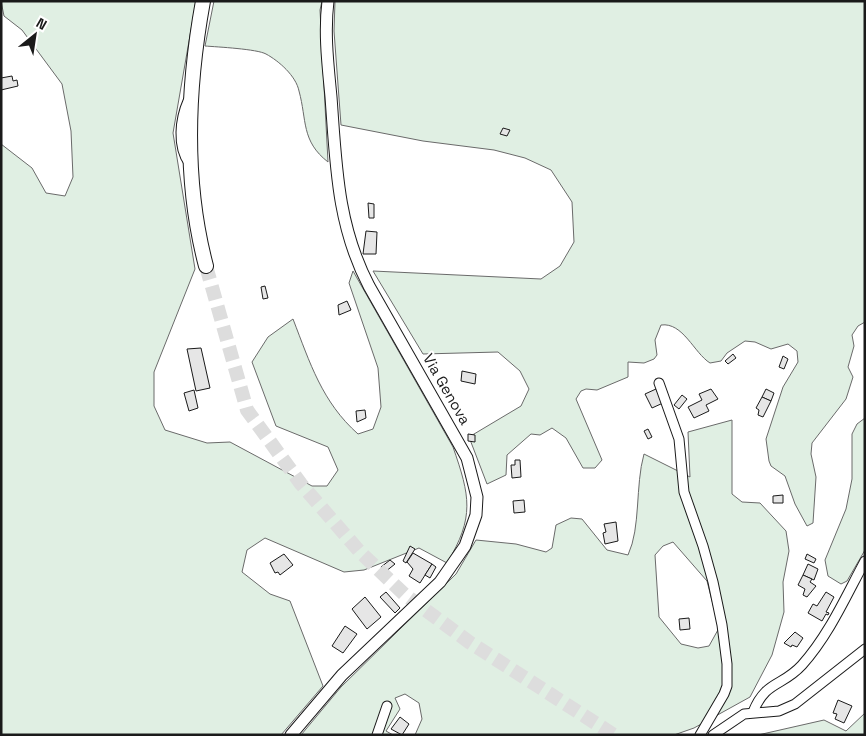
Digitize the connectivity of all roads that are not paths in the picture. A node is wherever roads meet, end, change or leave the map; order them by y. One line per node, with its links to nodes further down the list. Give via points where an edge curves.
1 (204, 1): 3 (highway, via 190,94 190,165 196,219)
2 (328, 1): 9 (main road, Via Genova, via 327,37 338,194 346,228 369,286 467,458 477,497 476,515 465,546 440,582 342,675)
3 (206, 266)
4 (659, 383): 11 (street, via 679,439 684,492 712,582 727,664 724,694)
5 (865, 561): 8 (street, via 826,632 802,665 784,680 768,687)
6 (865, 649): 8 (street, via 795,704 779,711)
7 (387, 706): 10 (street)
8 (753, 712): 12 (street, via 732,720)
9 (291, 735)
10 (377, 735)
11 (700, 735)
12 (713, 735)

